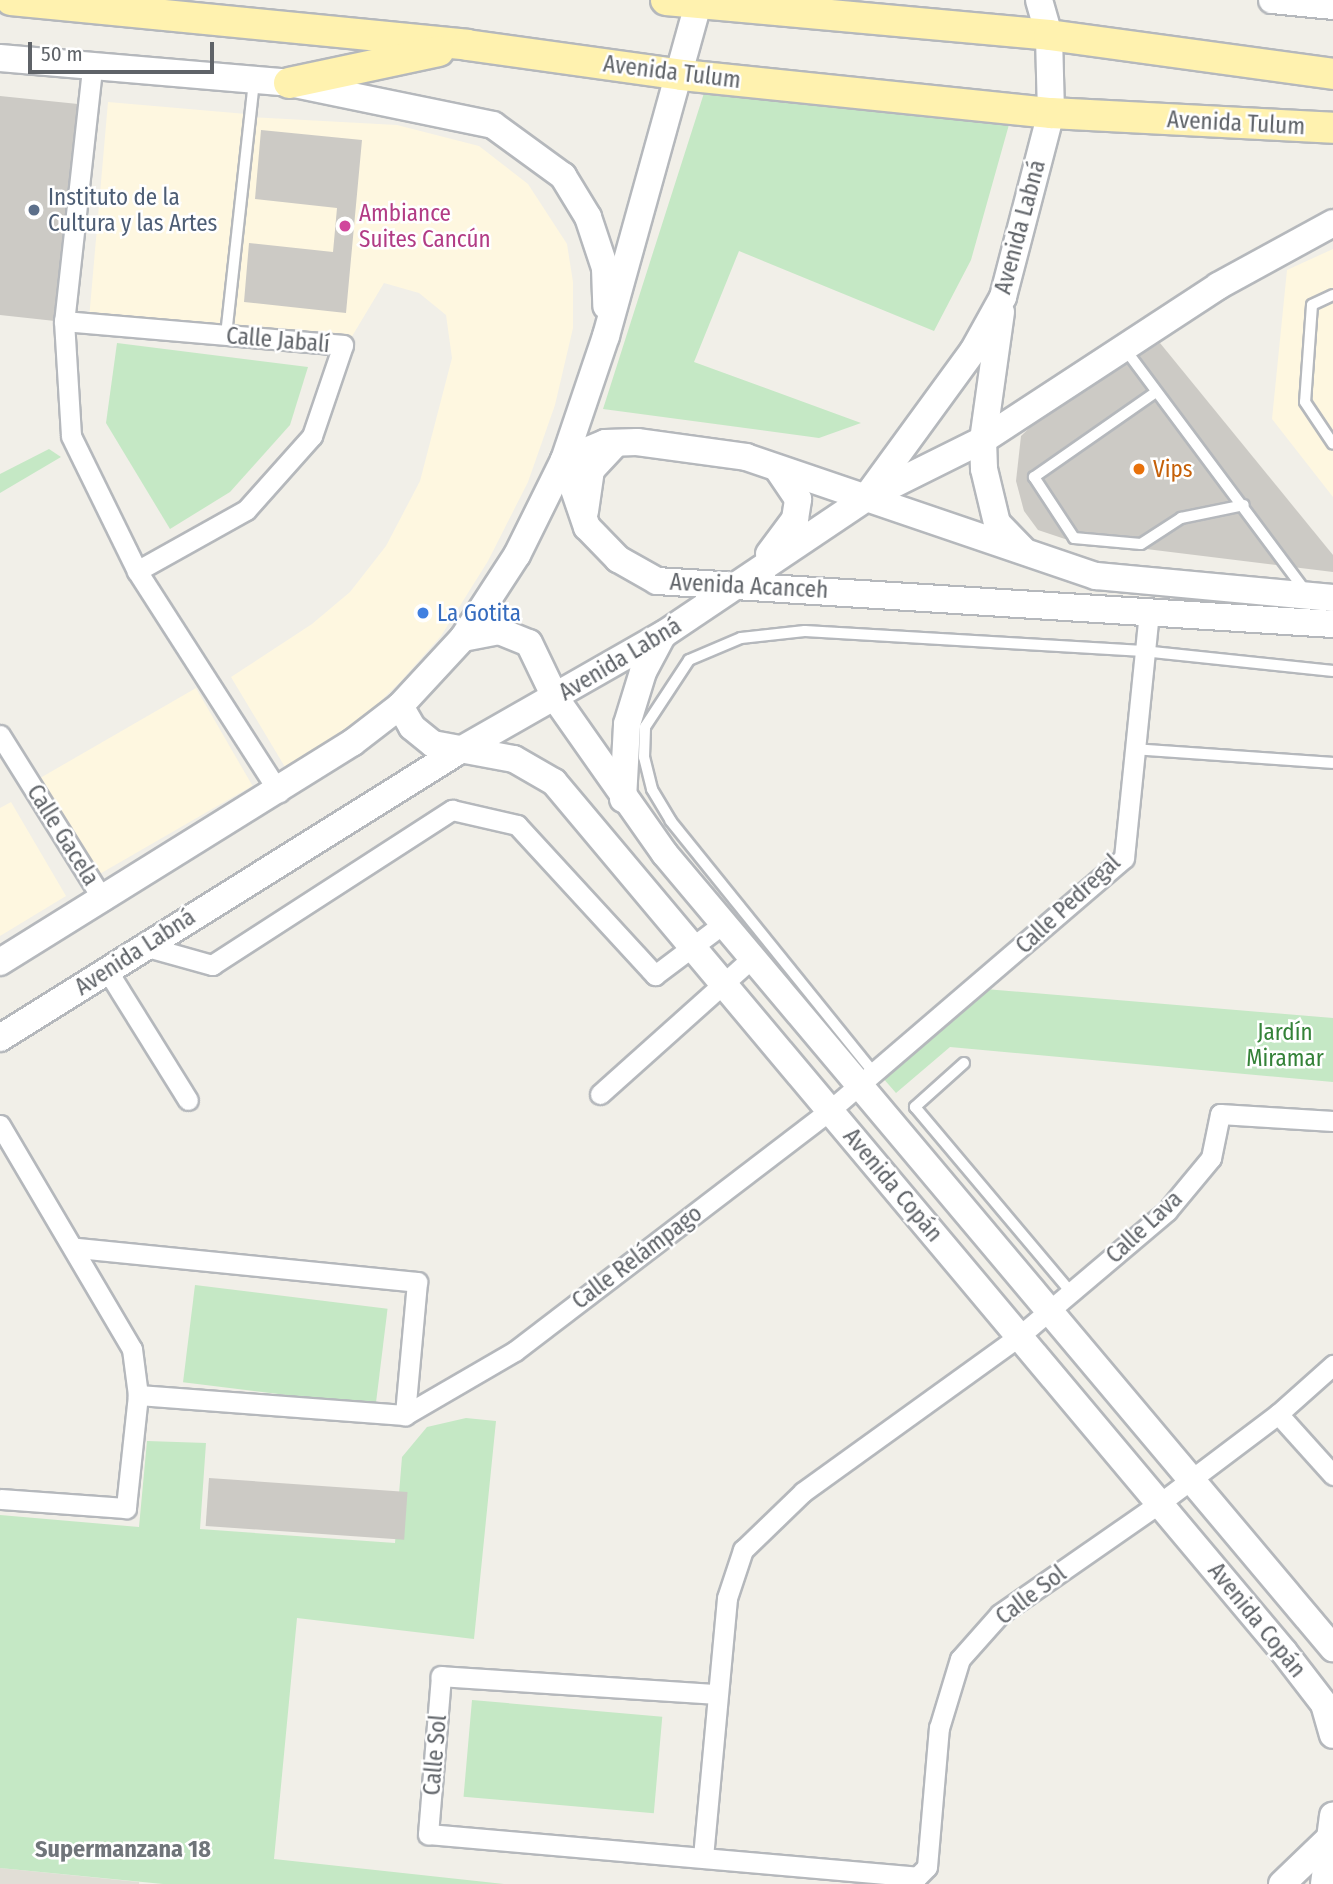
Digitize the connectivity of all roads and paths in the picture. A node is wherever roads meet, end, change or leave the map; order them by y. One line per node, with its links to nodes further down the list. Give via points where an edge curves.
1 (11, 0): 8 (main road, Avenida Tulum)
2 (666, 0): 4 (main road)
3 (1040, 0): 7 (street, Avenida Labná)
4 (699, 1): 7 (main road); 12 (street)
5 (1286, 1): 6 (street)
6 (1330, 4)
7 (1049, 35): 11 (main road); 15 (street, Avenida Labná)
8 (467, 45): 12 (main road, Avenida Tulum); 14 (main road)
9 (0, 58): 10 (street)
10 (92, 69): 13 (street); 20 (street)
11 (1333, 74)
12 (682, 75): 15 (main road, Avenida Tulum); 22 (street)
13 (254, 80): 14 (street); 21 (lane)
14 (289, 83): 22 (street, via 457,114 493,125 525,143 563,176 588,217 605,268)
15 (1051, 113): 16 (main road, Avenida Tulum); 19 (street, Avenida Labná)
16 (1333, 128)
17 (1333, 223): 23 (street)
18 (1333, 295): 27 (lane, via 1312,306 1305,402)
19 (1003, 297): 25 (street); 30 (street, Avenida Labná, via 973,351)
20 (64, 321): 21 (street, Calle Jabalí); 34 (street, via 71,436)
21 (226, 335): 34 (street, Calle Jabalí, via 343,345 312,436 246,510)
22 (606, 336): 28 (street)
23 (1123, 346): 24 (lane); 25 (street)
24 (1156, 392): 31 (lane); 31 (lane, via 1034,477 1074,538 1141,544 1181,518)
25 (983, 440): 30 (street); 33 (street, via 991,511 1005,535)
26 (616, 443): 28 (street); 29 (street, via 703,449); 32 (street, via 591,470)
27 (1333, 444)
28 (564, 460): 32 (street, Avenida Acanceh); 40 (street, via 517,555)
29 (778, 469): 30 (street); 35 (street, via 798,499 795,519 786,536)
30 (865, 499): 33 (street); 35 (street, Avenida Labná)
31 (1244, 505): 36 (lane)
32 (587, 527): 35 (street, Avenida Acanceh, via 618,559 657,581)
33 (1029, 556): 36 (street, via 1096,576)
34 (137, 571): 49 (street)
35 (738, 585): 37 (street, Avenida Acanceh); 39 (street, Avenida Labná)
36 (1321, 597)
37 (1149, 610): 38 (street, Avenida Acanceh); 41 (street, Calle Pedregal)
38 (1333, 624)
39 (664, 634): 43 (street, Avenida Labná); 50 (street, via 643,672 628,724)
40 (463, 638): 43 (street, Avenida Copán, via 499,631 529,643); 44 (street)
41 (1143, 652): 42 (lane); 46 (street, Calle Pedregal); 61 (lane, via 771,632 689,660 674,675 645,726 644,757 652,789)
42 (1333, 671)
43 (556, 699): 47 (street, Avenida Labná); 50 (street, Avenida Copán)
44 (400, 706): 47 (street, Avenida Copán, via 422,737); 49 (street)
45 (0, 735): 51 (street, Calle Gacela)
46 (1134, 749): 48 (lane); 61 (street, Calle Pedregal, via 1124,858)
47 (457, 752): 53 (street, Avenida Labná); 54 (street, Avenida Copán, via 514,759 554,782)
48 (1333, 763)
49 (279, 792): 51 (street)
50 (623, 799): 52 (street, Avenida Copán)
51 (103, 900): 56 (street)
52 (723, 924): 54 (street); 55 (street, Avenida Copán)
53 (144, 946): 54 (street, via 212,965 452,810 517,825 655,975); 57 (street, Avenida Labná)
54 (694, 947): 58 (street, Avenida Copán)
55 (752, 958): 58 (street); 61 (street, Avenida Copán)
56 (0, 962)
57 (107, 970): 59 (street, Avenida Labná); 63 (street)
58 (725, 983): 62 (street); 64 (street, Avenida Copán)
59 (0, 1038)
60 (964, 1063): 68 (lane, via 915,1107)
61 (867, 1080): 64 (street, Calle Relámpago); 69 (street, Avenida Copán)
62 (600, 1094)
63 (188, 1100)
64 (830, 1110): 70 (street, Avenida Copán); 74 (street, Calle Relámpago, via 515,1351)
65 (1333, 1121): 68 (street, Calle Lava, via 1220,1114 1211,1158 1167,1211)
66 (0, 1125): 67 (street)
67 (77, 1248): 72 (street, via 132,1349); 74 (street, via 417,1282)
68 (1071, 1292): 69 (street, Calle Lava)
69 (1048, 1311): 70 (street); 76 (street, Avenida Copán)
70 (1018, 1337): 78 (street, Avenida Copán); 80 (street, via 803,1492 743,1550 727,1598)
71 (1329, 1371): 73 (street)
72 (138, 1395): 74 (street); 77 (street, via 126,1508)
73 (1278, 1414): 75 (street); 76 (street)
74 (405, 1415)
75 (1333, 1475)
76 (1189, 1480): 78 (street); 79 (street, Avenida Copán)
77 (0, 1499)
78 (1160, 1503): 81 (street, Avenida Copán, via 1324,1704); 83 (street, Calle Sol, via 1000,1615 960,1659 939,1728 927,1867 917,1877)
79 (1333, 1648)
80 (716, 1694): 83 (street); 83 (street, Calle Sol, via 441,1676 428,1834)
81 (1333, 1735)
82 (1332, 1829): 84 (street); 85 (street)
83 (703, 1857)
84 (1282, 1884)
85 (1324, 1884)

